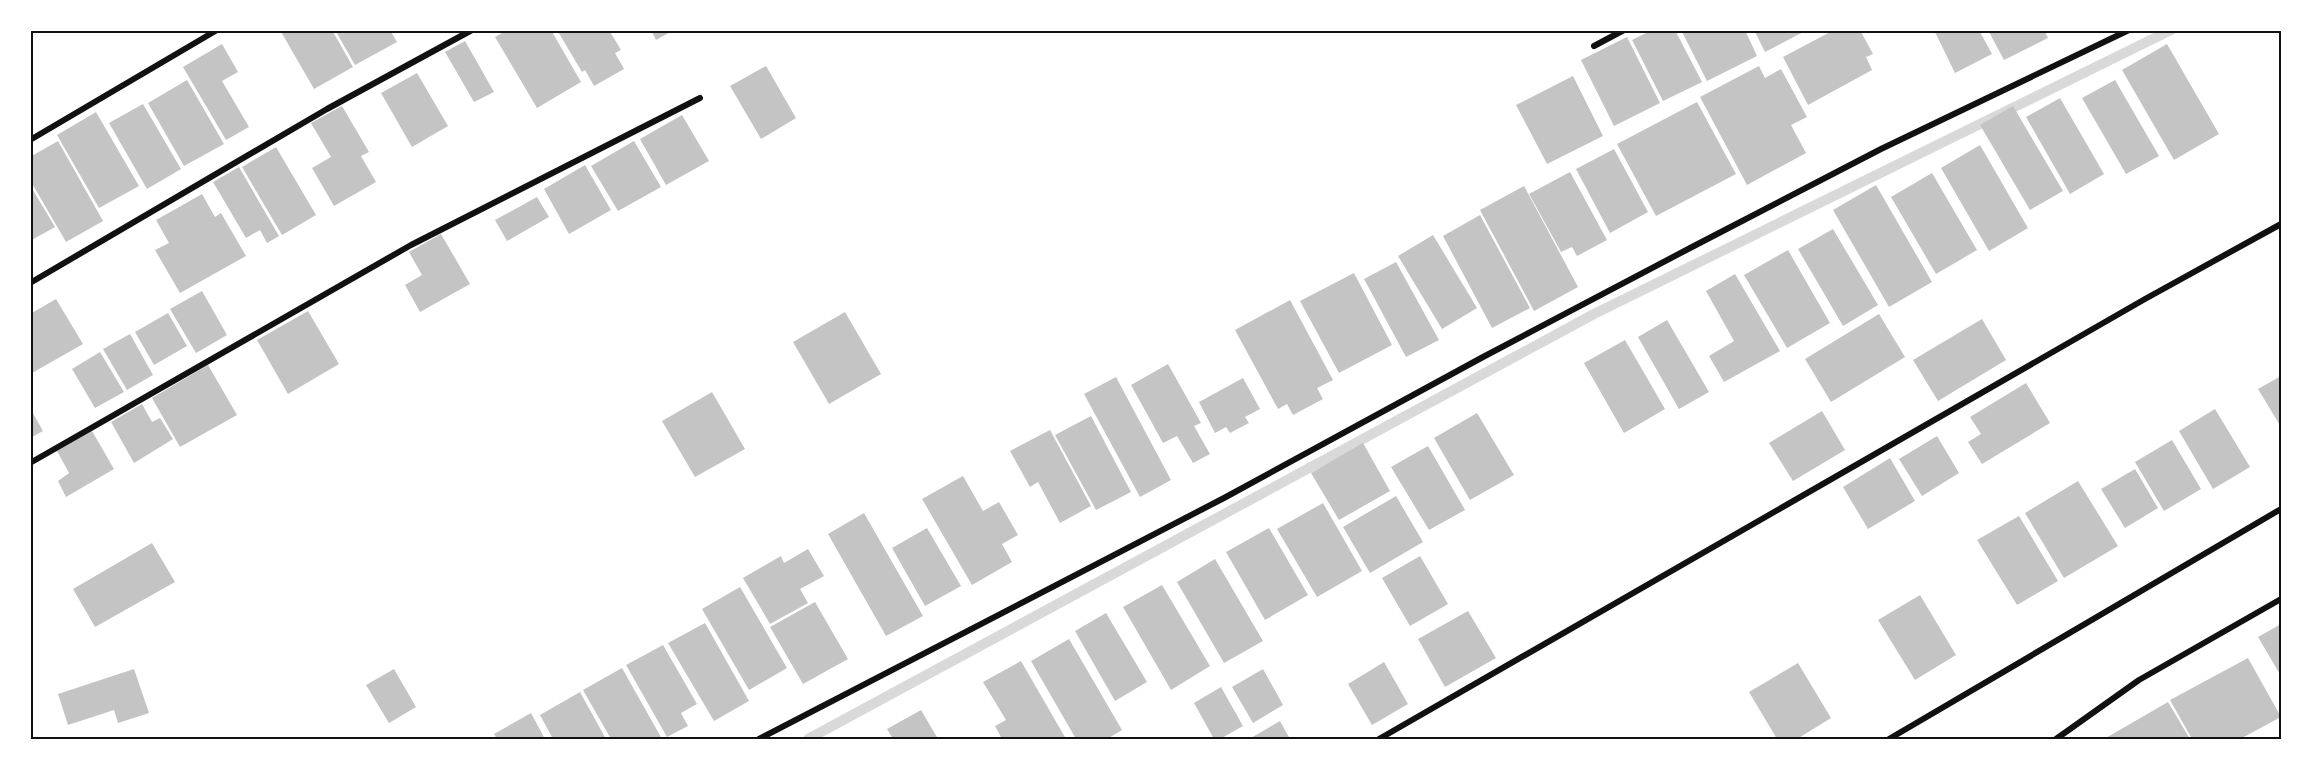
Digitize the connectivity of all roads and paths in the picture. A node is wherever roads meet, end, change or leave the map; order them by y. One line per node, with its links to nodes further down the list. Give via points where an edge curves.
1 (217, 30): 7 (street)
2 (472, 30): 9 (street, via 327,109)
3 (1624, 30): 5 (street)
4 (2129, 30): 13 (street, via 1881,149 1203,509)
5 (1594, 46)
6 (700, 98): 10 (street, via 401,251)
7 (30, 140)
8 (2281, 224): 14 (street)
9 (30, 283)
10 (30, 463)
11 (2281, 509): 15 (street)
12 (2281, 599): 16 (street, via 2139,680)
13 (759, 739)
14 (1379, 739)
15 (1889, 739)
16 (2056, 739)

